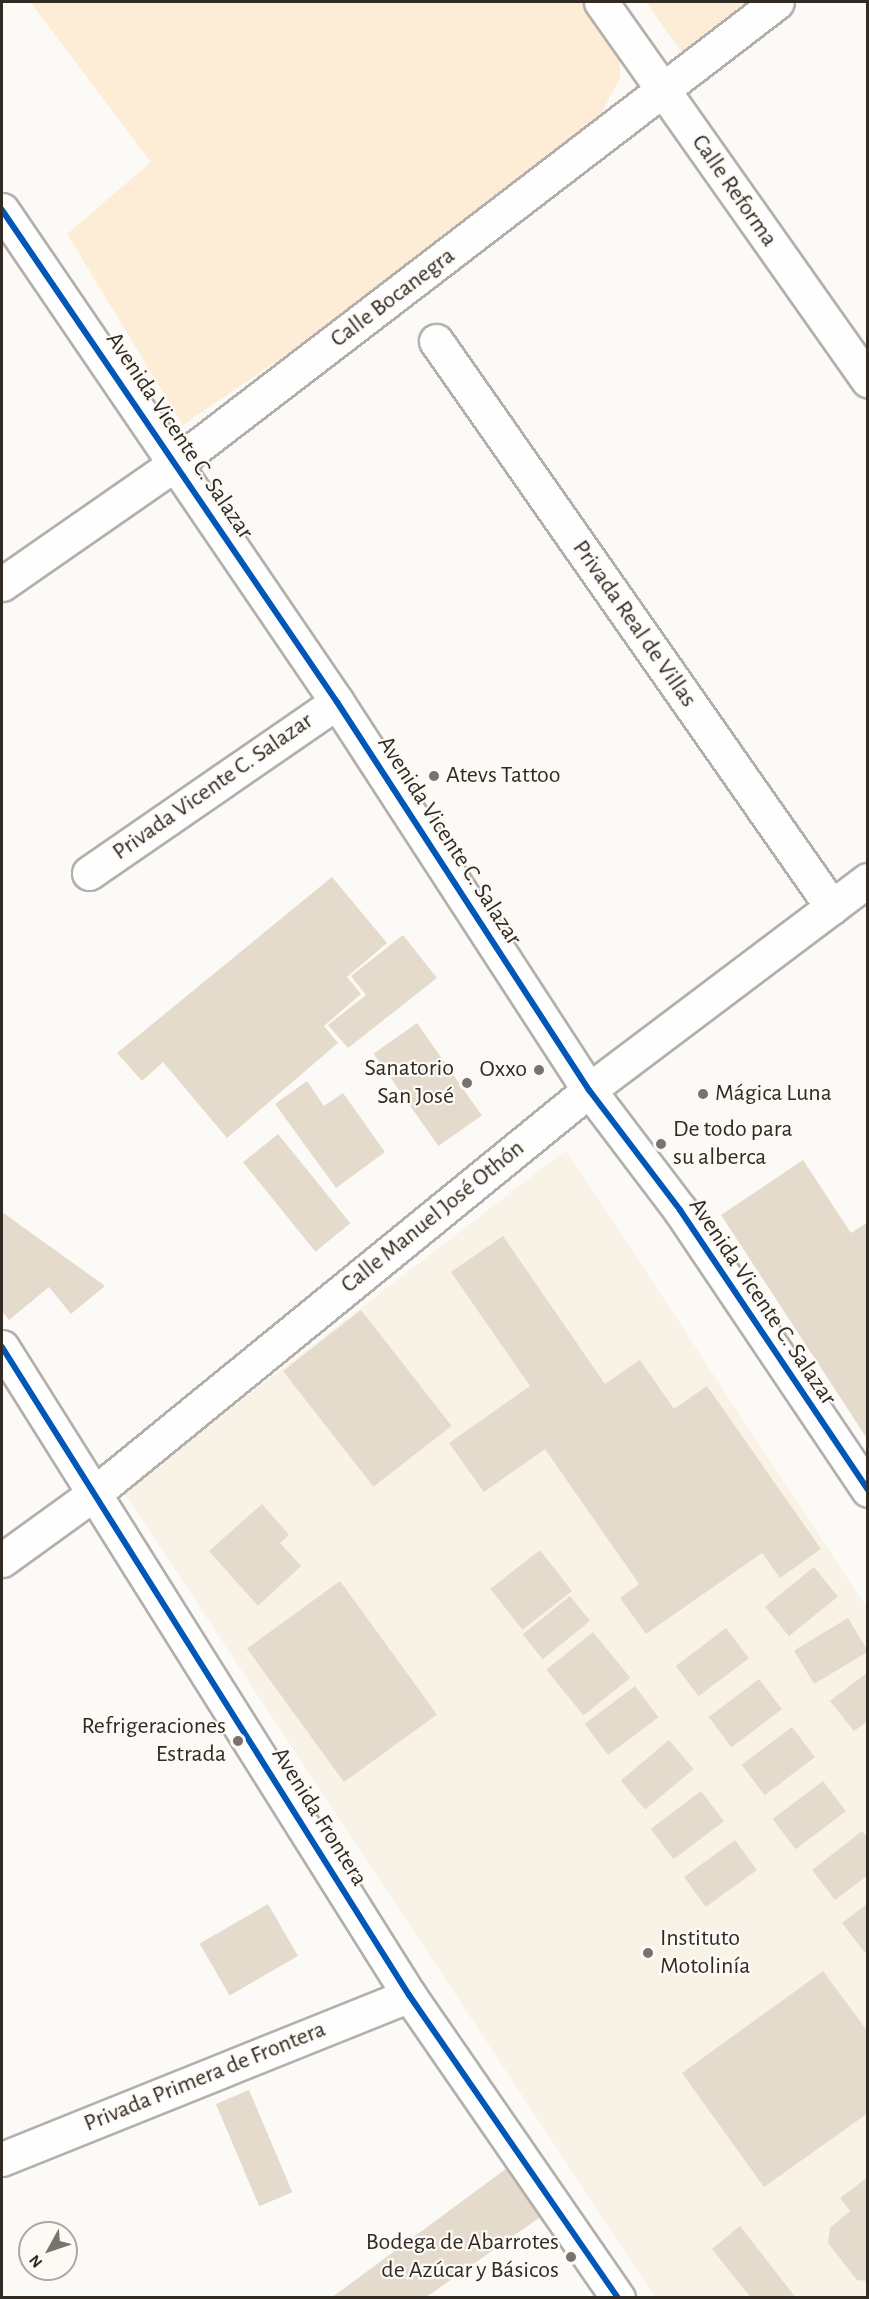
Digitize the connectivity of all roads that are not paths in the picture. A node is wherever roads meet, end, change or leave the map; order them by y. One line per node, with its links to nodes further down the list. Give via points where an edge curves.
1 (601, 2): 3 (street, Calle Reforma)
2 (777, 2): 3 (street, Calle Bocanegra)
3 (662, 90): 6 (street, Calle Reforma); 7 (street, Calle Bocanegra)
4 (2, 210): 7 (street, Avenida Vicente C. Salazar)
5 (436, 341): 12 (street, Privada Real de Villas)
6 (867, 380)
7 (176, 463): 8 (street, Calle Bocanegra); 9 (street, Avenida Vicente C. Salazar)
8 (2, 584)
9 (337, 702): 10 (street, Privada Vicente C. Salazar); 13 (street, Avenida Vicente C. Salazar)
10 (89, 873)
11 (867, 880): 12 (street, Calle Manuel José Othón)
12 (832, 907): 13 (street, Calle Manuel José Othón)
13 (589, 1090): 15 (street, Avenida Vicente C. Salazar, via 680,1210); 16 (street, Calle Manuel José Othón)
14 (2, 1347): 16 (street, Avenida Frontera)
15 (867, 1490)
16 (96, 1492): 17 (street, Calle Manuel José Othón); 18 (street, Avenida Frontera)
17 (2, 1560)
18 (409, 1995): 19 (street, Privada Primera de Frontera); 20 (street, Avenida Frontera)
19 (2, 2159)
20 (618, 2298)

